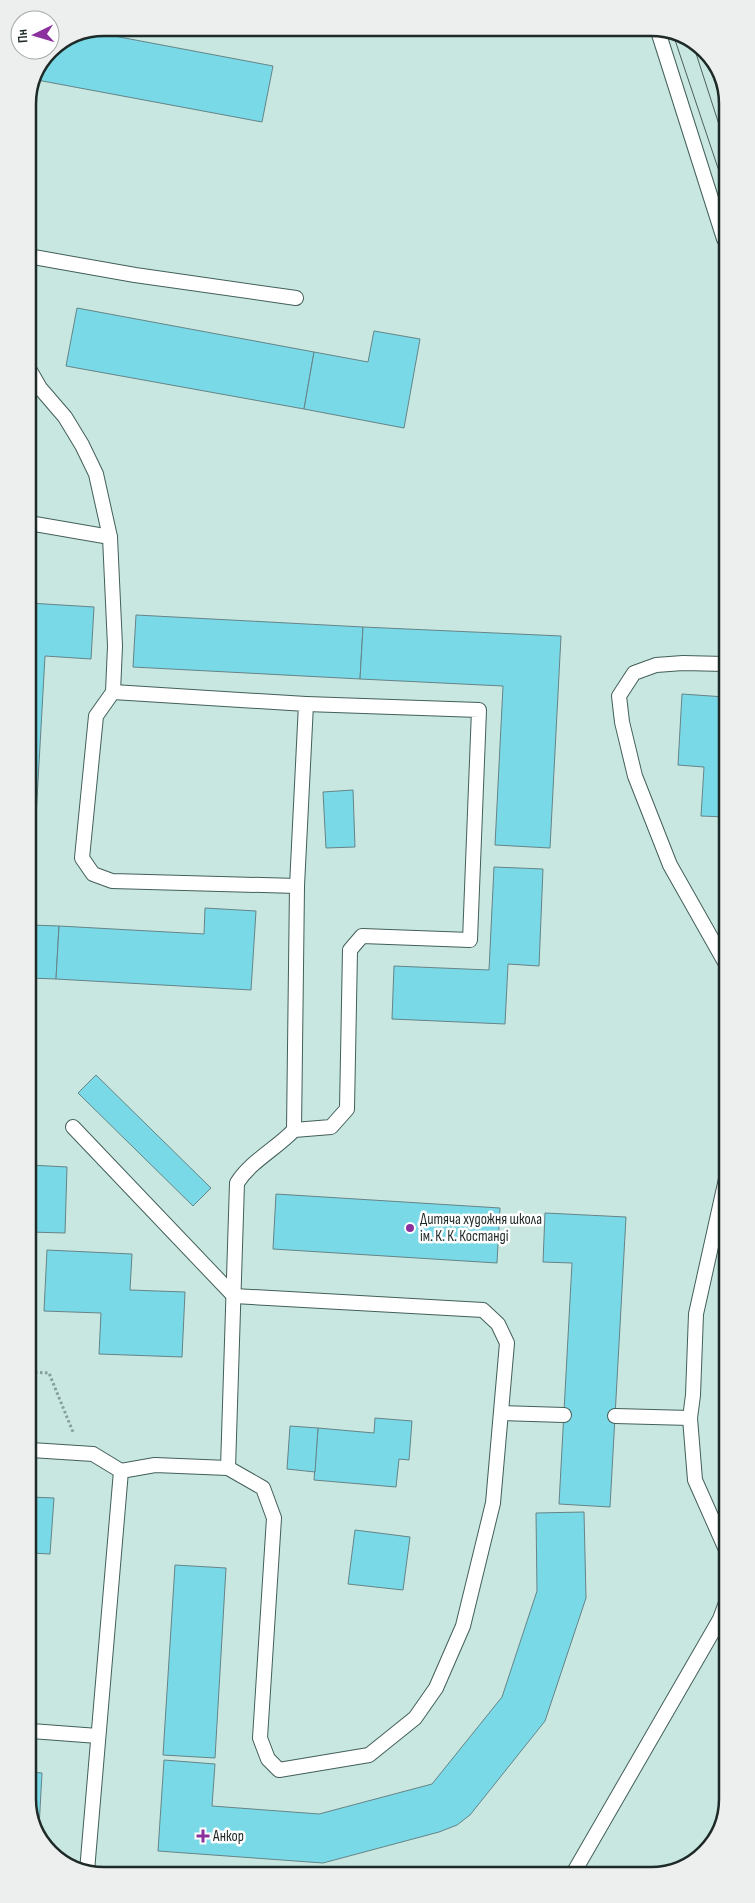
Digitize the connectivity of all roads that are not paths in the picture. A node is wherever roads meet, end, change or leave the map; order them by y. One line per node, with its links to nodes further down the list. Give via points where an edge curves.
1 (660, 37): 2 (lane)
2 (719, 223)
3 (36, 258): 4 (lane, via 134,276)
4 (296, 298)
5 (36, 381): 7 (lane, via 65,417 96,474)
6 (36, 524): 7 (lane)
7 (110, 537): 9 (lane)
8 (719, 664): 12 (lane, via 656,665 634,673 619,696 635,776 670,865)
9 (113, 692): 10 (lane); 11 (lane, via 96,716 82,858 93,874 112,881)
10 (306, 704): 11 (lane); 14 (lane, via 479,710 470,940 362,936 350,950 347,1109 331,1128)
11 (297, 886): 14 (lane)
12 (719, 952)
13 (73, 1127): 16 (lane)
14 (294, 1130): 16 (lane, via 280,1146 246,1169 237,1183)
15 (719, 1210): 20 (lane, via 696,1314)
16 (234, 1296): 17 (lane, via 483,1310 498,1324 507,1343); 22 (lane)
17 (501, 1413): 18 (lane); 22 (lane, via 493,1503 463,1626 436,1688 415,1718 369,1755 279,1770 268,1759 260,1738 274,1518 263,1488)
18 (564, 1415)
19 (615, 1416): 20 (lane)
20 (690, 1418): 24 (lane, via 695,1480)
21 (36, 1450): 23 (lane, via 93,1454)
22 (228, 1468): 23 (lane, via 154,1465)
23 (121, 1470): 27 (lane)
24 (719, 1534)
25 (719, 1621): 29 (lane)
26 (36, 1731): 27 (lane)
27 (98, 1736): 28 (lane)
28 (88, 1864)
29 (577, 1867)

